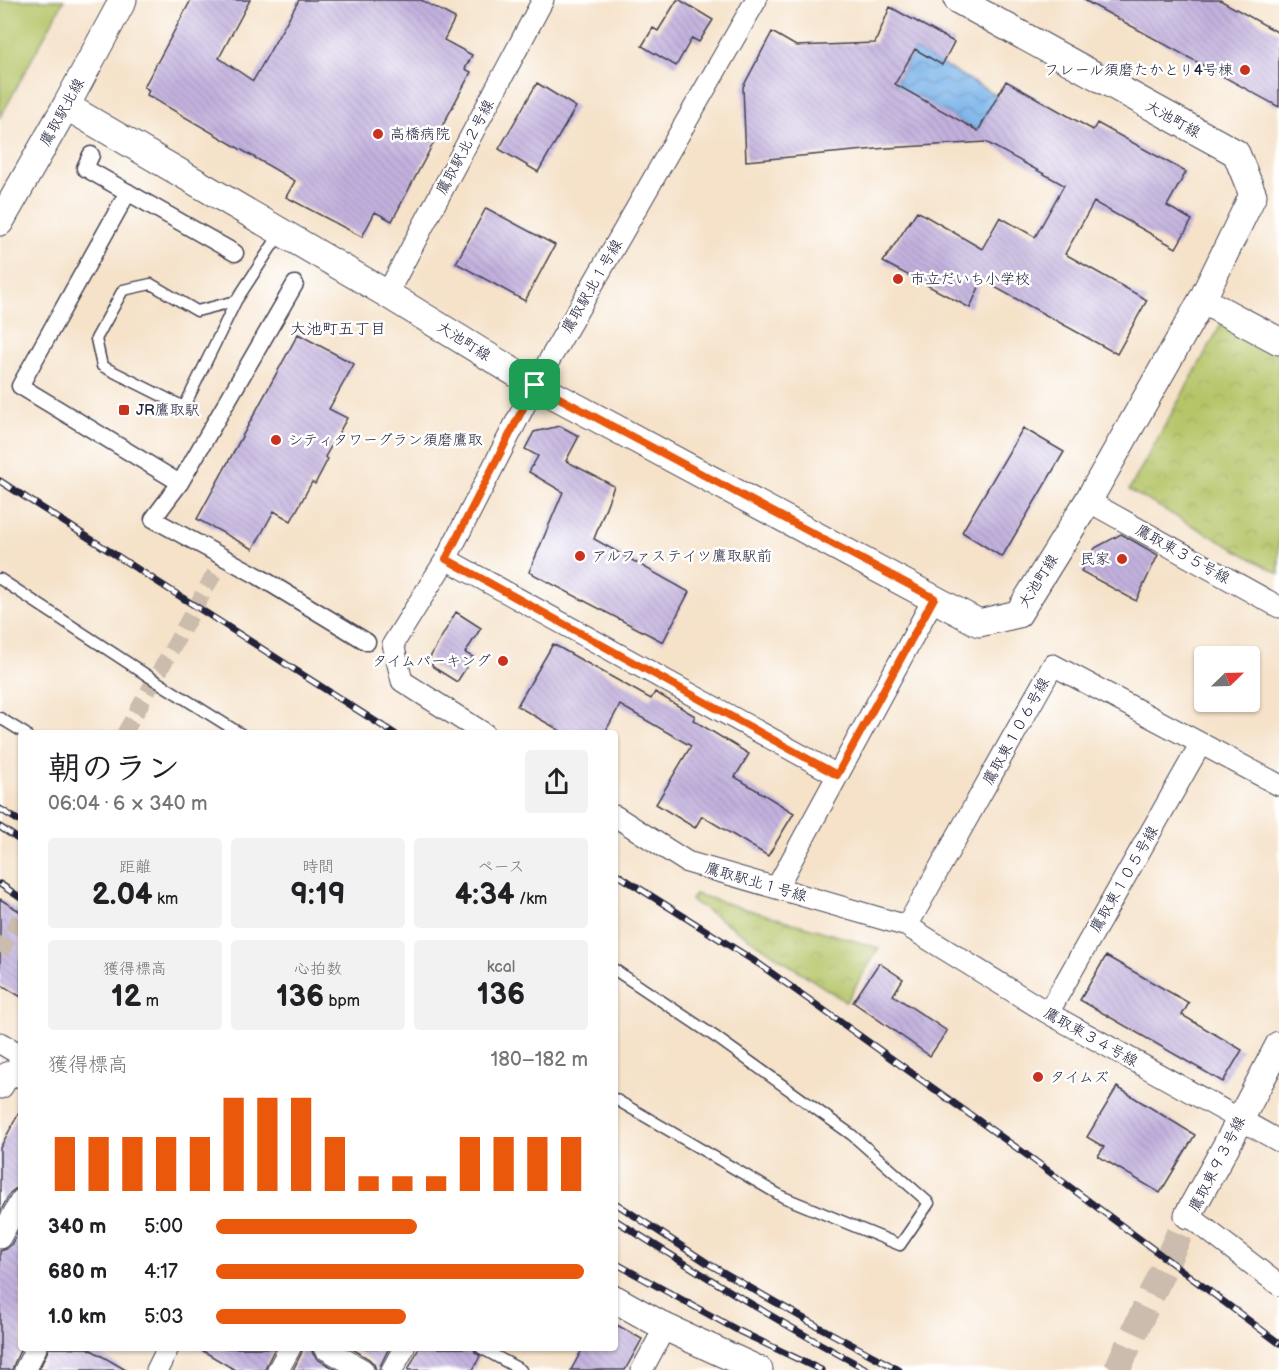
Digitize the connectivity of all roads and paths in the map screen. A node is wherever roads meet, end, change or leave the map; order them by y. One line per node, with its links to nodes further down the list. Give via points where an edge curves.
1 (123, 0): 5 (street, 鷹取駅北線)
2 (543, 0): 12 (street, 鷹取駅北２号線)
3 (756, 0): 16 (street, 鷹取駅北１号線)
4 (958, 0): 13 (street, 大池町線, via 1236,153 1253,195)
5 (66, 106): 8 (street, 鷹取駅北線); 9 (street, 大池町線)
6 (91, 155): 7 (street, via 85,168)
7 (128, 192): 10 (street); 17 (street, via 20,386)
8 (0, 222)
9 (281, 232): 12 (street, 大池町線); 14 (lane)
10 (235, 253)
11 (294, 283): 17 (street)
12 (387, 294): 16 (street, 大池町線)
13 (1202, 300): 15 (street); 18 (street, 大池町線)
14 (236, 301): 14 (lane, via 184,406 102,366 96,339 123,290 151,284 197,311)
15 (1279, 341)
16 (535, 385): 19 (street, 鷹取駅北１号線); 21 (street, 大池町線)
17 (180, 483): 23 (street, via 153,519 221,564 258,576)
18 (1088, 501): 21 (street, 大池町線, via 1018,614 979,623); 22 (street, 鷹取東３５号線)
19 (446, 559): 27 (street, 鷹取駅北１号線, via 393,644 402,681); 29 (street)
20 (0, 579): 26 (lane)
21 (934, 598): 29 (street)
22 (1279, 607)
23 (366, 642)
24 (0, 718): 25 (lane)
25 (20, 730)
26 (235, 730)
27 (478, 730)
28 (1200, 745): 30 (street, 鷹取東１０６号線); 33 (street, 鷹取東１０６号線, via 1053,665); 35 (street, 鷹取東１０５号線)
29 (837, 775): 32 (street)
30 (1279, 785)
31 (618, 818): 32 (street, 鷹取駅北１号線, via 687,862)
32 (777, 887): 33 (street, 鷹取駅北１号線)
33 (907, 927): 35 (street, 鷹取東３４号線)
34 (618, 972): 41 (lane, via 852,1135 929,1203 900,1245 783,1197)
35 (1048, 1013): 42 (street, 鷹取東３４号線)
36 (0, 1043): 38 (street)
37 (1279, 1045): 42 (street, 鷹取東９３号線)
38 (18, 1053)
39 (18, 1071): 40 (street)
40 (0, 1085)
41 (618, 1101)
42 (1239, 1119): 43 (street, 鷹取東３４号線); 45 (street, 鷹取東９３号線)
43 (1279, 1141)
44 (18, 1205): 46 (street)
45 (1188, 1215): 47 (street, 鷹取東９３号線)
46 (0, 1238)
47 (1279, 1285)
48 (618, 1301): 49 (street)
49 (665, 1327): 62 (street); 63 (street)
50 (34, 1351): 56 (street)
51 (166, 1351): 57 (street)
52 (289, 1351): 58 (street)
53 (329, 1351): 59 (street)
54 (402, 1351): 60 (street)
55 (486, 1351): 61 (lane)
56 (25, 1370)
57 (157, 1370)
58 (278, 1370)
59 (363, 1370)
60 (392, 1370)
61 (521, 1370)
62 (642, 1370)
63 (759, 1370)

